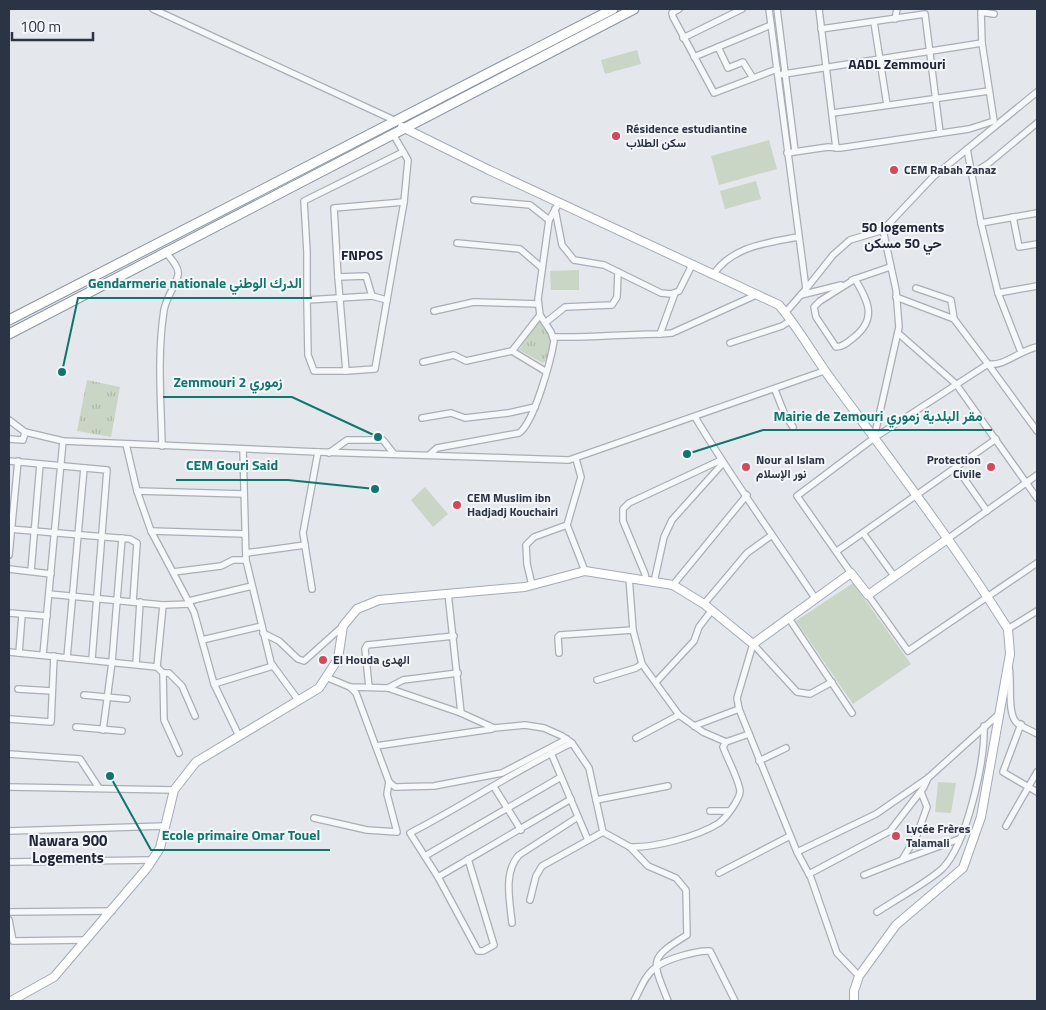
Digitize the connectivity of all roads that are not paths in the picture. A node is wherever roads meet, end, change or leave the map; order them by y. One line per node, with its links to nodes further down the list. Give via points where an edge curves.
1 (153, 9): 32 (street)
2 (613, 9): 32 (highway)
3 (634, 9): 35 (highway)
4 (680, 9): 17 (street, via 672,13)
5 (742, 9): 17 (street)
6 (769, 9): 15 (street)
7 (776, 9): 25 (street)
8 (819, 9): 16 (street)
9 (897, 9): 13 (street)
10 (920, 9): 11 (street)
11 (925, 14): 13 (street); 20 (street)
12 (994, 14): 18 (street, via 981,12)
13 (895, 19): 14 (street)
14 (874, 22): 16 (street); 22 (street)
15 (771, 25): 19 (street); 24 (street)
16 (821, 29): 23 (street)
17 (683, 38): 21 (street)
18 (982, 44): 20 (street); 27 (street)
19 (718, 47): 21 (street); 26 (street, via 728,68 743,62)
20 (930, 52): 22 (street); 29 (street)
21 (694, 57): 26 (street, via 714,93)
22 (880, 60): 23 (street); 30 (street)
23 (827, 68): 25 (street); 31 (street)
24 (777, 72): 25 (street); 26 (street); 42 (street)
25 (786, 74): 40 (street)
26 (752, 78)
27 (989, 91): 29 (street); 33 (street)
28 (1037, 92): 33 (street)
29 (936, 99): 30 (street); 36 (street)
30 (887, 105): 31 (street)
31 (833, 113): 38 (street)
32 (396, 121): 35 (main road); 80 (highway)
33 (994, 123): 36 (street); 39 (street)
34 (1037, 123): 43 (street)
35 (404, 128): 37 (highway); 46 (main road)
36 (940, 133): 38 (street)
37 (393, 134): 41 (street); 55 (highway)
38 (836, 148): 40 (street)
39 (967, 149): 43 (street); 51 (street, via 933,177)
40 (795, 151): 42 (street)
41 (403, 152): 45 (street, via 408,160); 73 (street, via 304,201)
42 (787, 153): 52 (street)
43 (972, 174): 50 (street)
44 (474, 200): 49 (street, via 530,205)
45 (404, 202): 61 (street, via 334,208); 74 (street)
46 (557, 206): 49 (street); 56 (main road); 59 (street, via 562,245 574,260 604,265)
47 (1037, 213): 48 (street)
48 (1013, 218): 50 (street); 54 (street, via 1019,247)
49 (549, 220): 58 (street)
50 (981, 224): 67 (street)
51 (883, 230): 57 (street); 65 (street, via 850,240 833,255)
52 (798, 237): 60 (street, via 746,249 733,255); 65 (street)
53 (457, 243): 58 (street, via 520,249)
54 (1037, 244)
55 (165, 251): 84 (highway); 110 (street, via 178,275 164,311 160,369)
56 (692, 265): 60 (main road); 66 (street, via 680,291)
57 (890, 267): 62 (street); 71 (street)
58 (542, 268): 75 (street)
59 (618, 272): 66 (street, via 661,293); 82 (street, via 617,296 612,306 565,307)
60 (713, 275): 68 (main road)
61 (338, 277): 70 (street, via 366,276); 72 (street)
62 (855, 279): 62 (street, via 814,307 816,317 836,347 857,335 867,320 868,304); 69 (street, via 829,290)
63 (1037, 286): 67 (street)
64 (916, 288): 79 (street, via 951,300)
65 (806, 289): 69 (street)
66 (675, 293): 85 (street)
67 (998, 293): 90 (street)
68 (756, 295): 77 (main road, via 779,305); 85 (street, via 672,333)
69 (802, 295): 77 (street)
70 (372, 296): 72 (street); 74 (street)
71 (896, 297): 79 (street); 83 (street)
72 (340, 299): 73 (street); 93 (street)
73 (307, 300): 93 (street, via 308,355 314,371)
74 (387, 300): 93 (street, via 375,369)
75 (538, 304): 76 (street, via 474,302); 78 (street)
76 (434, 311)
77 (785, 313): 81 (main road)
78 (540, 315): 82 (street); 89 (street)
79 (954, 319): 92 (street)
80 (9, 320)
81 (791, 320): 87 (street); 95 (main road)
82 (545, 323): 86 (street)
83 (898, 333): 96 (street); 105 (street)
84 (9, 334)
85 (660, 334): 86 (street)
86 (554, 337): 94 (street)
87 (730, 343)
88 (1037, 347): 90 (street)
89 (512, 351): 91 (street, via 466,361 454,355); 94 (street)
90 (1021, 352): 92 (street, via 996,365)
91 (423, 362)
92 (988, 364): 96 (street); 103 (street)
93 (346, 371)
94 (545, 371): 98 (street)
95 (824, 371): 97 (street); 105 (main road)
96 (956, 384): 105 (street); 107 (street)
97 (775, 390): 99 (street); 102 (street)
98 (535, 407): 100 (street, via 465,418 452,413); 115 (street, via 533,416 519,433 437,448)
99 (695, 417): 116 (street); 119 (street)
100 (422, 418)
101 (9, 420): 104 (street)
102 (793, 427)
103 (1037, 431)
104 (25, 432): 106 (street, via 23,440); 108 (street)
105 (874, 438): 129 (main road); 145 (street, via 797,496)
106 (9, 439)
107 (996, 439): 122 (street); 125 (street)
108 (63, 441): 109 (street); 121 (street)
109 (126, 444): 110 (street); 126 (street)
110 (162, 446): 111 (street)
111 (243, 449): 112 (street); 127 (street)
112 (318, 452): 113 (street); 144 (street, via 303,533)
113 (328, 453): 114 (street); 114 (street, via 348,440 383,440)
114 (394, 454): 115 (street)
115 (430, 455): 116 (street)
116 (576, 459): 132 (street, via 581,477)
117 (9, 461): 118 (street)
118 (18, 462): 120 (street); 133 (street)
119 (722, 462): 128 (street); 157 (street, via 672,520); 157 (street, via 629,503 623,509 623,521)
120 (40, 464): 121 (street); 134 (street)
121 (61, 466): 123 (street); 136 (street)
122 (956, 467): 129 (street); 131 (street)
123 (84, 468): 138 (street); 141 (street, via 107,470)
124 (1037, 475): 125 (street)
125 (1027, 482): 130 (street); 131 (street)
126 (137, 491): 127 (street); 135 (street)
127 (244, 494): 139 (street)
128 (747, 495): 140 (street); 159 (street)
129 (916, 496): 137 (street); 143 (main road)
130 (1037, 498)
131 (987, 511): 143 (street)
132 (567, 525): 151 (street); 158 (street, via 534,537 526,545)
133 (10, 529): 134 (street); 146 (street)
134 (34, 531): 136 (street); 150 (street)
135 (151, 531): 139 (street); 152 (street)
136 (55, 532): 138 (street); 154 (street)
137 (863, 533): 145 (street); 155 (street)
138 (78, 534): 141 (street); 165 (street)
139 (245, 534): 147 (street)
140 (772, 535): 168 (street); 173 (street, via 748,552)
141 (102, 536): 142 (street); 167 (street)
142 (122, 538): 169 (street); 170 (street, via 136,543)
143 (946, 540): 155 (main road); 166 (main road)
144 (305, 545): 147 (street); 161 (street)
145 (837, 551): 153 (street)
146 (9, 555)
147 (246, 556): 152 (street, via 221,566); 160 (street)
148 (1037, 563): 166 (street)
149 (9, 569): 150 (street)
150 (31, 571): 154 (street)
151 (584, 571): 156 (main road); 158 (main road)
152 (173, 572): 172 (street)
153 (851, 573): 164 (main road); 168 (main road)
154 (51, 574): 163 (street)
155 (894, 576): 164 (main road)
156 (629, 577): 157 (main road); 184 (street)
157 (650, 581): 159 (main road)
158 (532, 585): 162 (main road)
159 (673, 585): 173 (main road)
160 (252, 586): 172 (street); 181 (street)
161 (312, 589)
162 (448, 593): 182 (main road, via 379,600 357,609); 186 (street)
163 (49, 594): 165 (street); 179 (street)
164 (868, 595): 166 (street, via 908,651)
165 (73, 596): 167 (street); 194 (street)
166 (988, 597): 183 (main road)
167 (96, 598): 169 (street); 195 (street)
168 (815, 598): 180 (main road)
169 (117, 600): 170 (street); 196 (street)
170 (133, 602): 171 (street)
171 (140, 602): 174 (street); 197 (street)
172 (190, 602): 174 (street); 187 (street)
173 (704, 604): 175 (main road)
174 (162, 605): 200 (street)
175 (712, 610): 188 (main road); 206 (street, via 699,627 694,641)
176 (1037, 611): 183 (street)
177 (9, 613): 178 (street)
178 (22, 615): 179 (street); 190 (street)
179 (47, 616): 192 (street)
180 (788, 618): 188 (main road); 207 (street)
181 (262, 626): 185 (street); 187 (street)
182 (343, 626): 185 (street, via 304,661); 204 (main road, via 338,659)
183 (1008, 629): 199 (main road)
184 (633, 630): 191 (street, via 560,635); 198 (street)
185 (264, 633): 201 (street)
186 (454, 636): 203 (street); 210 (street, via 367,645)
187 (202, 640): 208 (street)
188 (753, 644): 207 (street, via 797,692 810,694); 218 (street, via 737,698)
189 (9, 652): 190 (street)
190 (19, 653): 192 (street)
191 (559, 653)
192 (43, 655): 193 (street)
193 (54, 656): 194 (street); 213 (street)
194 (67, 658): 195 (street)
195 (92, 659): 196 (street)
196 (112, 662): 197 (street); 215 (street)
197 (136, 664): 200 (street)
198 (642, 664): 205 (street); 206 (street)
199 (1008, 665): 221 (main road); 225 (street, via 1011,710 1016,722)
200 (157, 666): 202 (street)
201 (273, 666): 208 (street); 217 (street)
202 (163, 673): 223 (street, via 169,673 182,686); 240 (street, via 164,720)
203 (458, 673): 211 (street, via 403,680); 219 (street)
204 (326, 677): 209 (street); 217 (main road, via 318,688)
205 (597, 680)
206 (656, 682): 222 (street)
207 (832, 682): 220 (street)
208 (214, 684): 234 (street)
209 (350, 687): 210 (street); 238 (street, via 356,692)
210 (369, 687): 211 (street)
211 (388, 688): 219 (street)
212 (18, 689): 213 (street)
213 (52, 691): 224 (street, via 51,722)
214 (84, 695): 215 (street)
215 (106, 698): 216 (street); 230 (street)
216 (127, 699)
217 (299, 700): 234 (main road)
218 (738, 709): 226 (street); 232 (street)
219 (462, 713): 229 (street)
220 (852, 713)
221 (999, 714): 227 (street); 290 (main road, via 981,817 963,868 896,925)
222 (679, 715): 226 (street); 235 (street)
223 (195, 716)
224 (9, 719)
225 (1021, 724): 233 (street); 251 (street, via 1003,772)
226 (694, 726): 237 (street)
227 (984, 726): 246 (street); 269 (street, via 985,748)
228 (76, 727): 230 (street)
229 (494, 728): 236 (street, via 525,725 544,728); 238 (street)
230 (103, 730): 231 (street)
231 (122, 731)
232 (749, 734): 237 (street); 243 (street)
233 (1037, 734)
234 (239, 736): 253 (main road, via 196,762)
235 (636, 738)
236 (566, 740): 241 (street); 247 (street, via 502,773 434,786 395,787); 257 (street, via 589,768)
237 (726, 742): 260 (street, via 723,747 740,790 737,803)
238 (376, 746): 247 (street)
239 (786, 748): 243 (street)
240 (179, 753)
241 (550, 753): 245 (street); 248 (street)
242 (9, 754): 252 (street, via 80,759)
243 (759, 761): 268 (street)
244 (1037, 772): 251 (street)
245 (561, 777): 256 (street); 258 (street)
246 (928, 778): 254 (street); 272 (street, via 876,814)
247 (389, 782): 262 (street, via 387,794 397,832 367,830)
248 (494, 786): 258 (street); 273 (street, via 460,808 410,833)
249 (668, 786): 257 (street)
250 (9, 787): 252 (street)
251 (1030, 787): 255 (street); 264 (street)
252 (99, 788): 253 (street)
253 (174, 790): 263 (main road)
254 (921, 792): 276 (street, via 927,807 917,835); 279 (street, via 890,830)
255 (1037, 792)
256 (571, 800): 261 (street); 265 (street)
257 (596, 800): 267 (street)
258 (506, 808): 265 (street); 273 (street)
259 (710, 811): 260 (street)
260 (728, 812): 271 (street, via 721,822 698,832 641,848)
261 (578, 816): 270 (street); 287 (street, via 512,862 509,884)
262 (314, 818)
263 (165, 826): 266 (street); 275 (main road, via 160,848)
264 (1006, 826)
265 (520, 830): 274 (street)
266 (9, 831)
267 (603, 832): 270 (street); 271 (street)
268 (790, 836): 272 (street); 278 (street)
269 (959, 839): 276 (street); 285 (street, via 942,869)
270 (588, 840): 282 (street, via 542,866)
271 (630, 848): 289 (street, via 648,866 676,878 686,890 687,935 658,955)
272 (797, 852): 279 (street)
273 (425, 856): 281 (street)
274 (468, 859): 281 (street); 281 (street, via 494,945 478,951)
275 (152, 860): 277 (street); 283 (main road)
276 (902, 860): 280 (street)
277 (9, 862)
278 (718, 873)
279 (809, 874): 290 (street, via 837,953)
280 (864, 874)
281 (438, 876)
282 (530, 900)
283 (112, 911): 284 (street); 288 (main road)
284 (9, 912)
285 (877, 912)
286 (9, 920): 288 (street, via 13,942)
287 (512, 923)
288 (86, 940): 291 (main road, via 54,977)
289 (655, 967): 292 (street); 293 (street); 294 (street, via 699,950 710,951)
290 (859, 976): 295 (main road)
291 (11, 1001)
292 (634, 1001)
293 (668, 1001)
294 (735, 1001)
295 (854, 1001)

